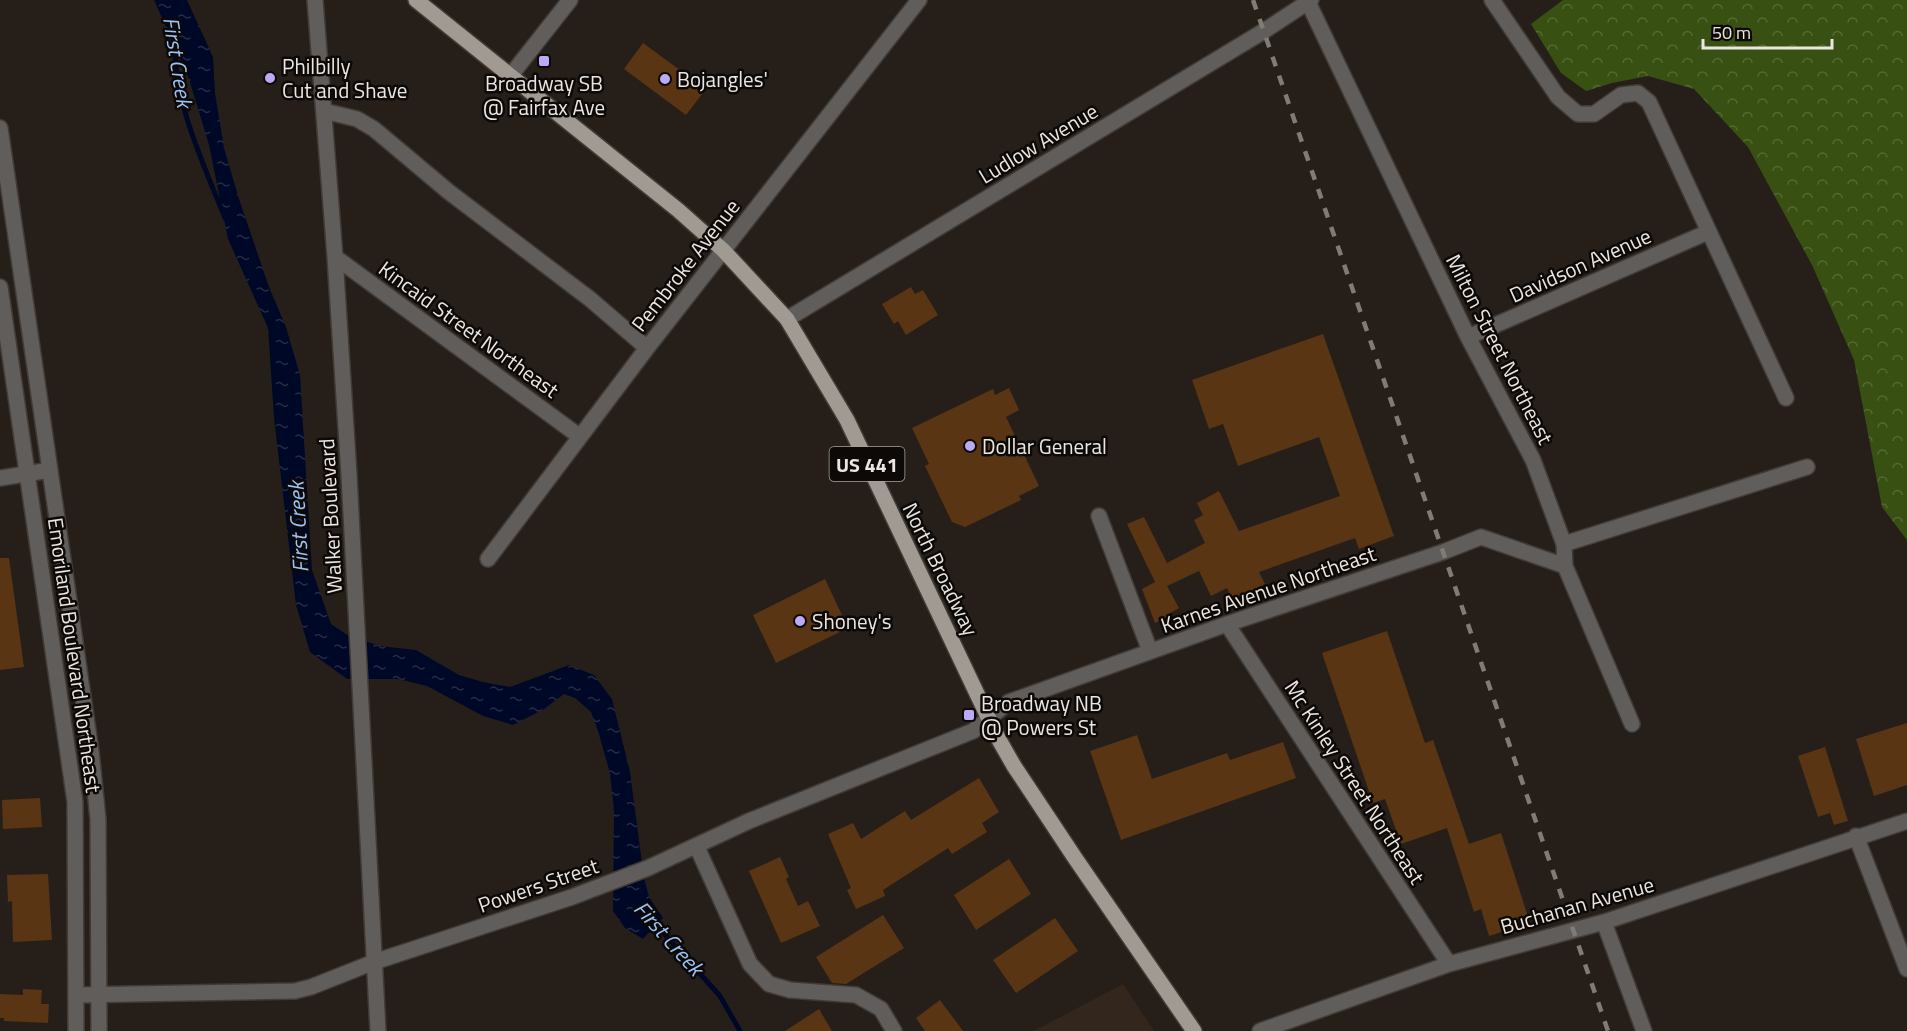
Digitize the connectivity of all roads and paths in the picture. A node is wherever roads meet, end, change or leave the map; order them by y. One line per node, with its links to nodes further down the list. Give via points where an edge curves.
1 (315, 0): 8 (street, Walker Boulevard)
2 (416, 0): 7 (main road, North Broadway / US 441)
3 (570, 0): 7 (street)
4 (919, 0): 11 (street, Pembroke Avenue)
5 (1492, 0): 10 (street, via 1558,97 1578,114 1594,114 1621,95 1638,93 1649,102)
6 (1309, 1): 14 (street, Ludlow Avenue); 15 (street, Milton Street Northeast)
7 (511, 75): 11 (main road, North Broadway / US 441)
8 (324, 111): 12 (street, Walker Boulevard); 16 (street, via 357,119 374,129)
9 (0, 128): 20 (street)
10 (1708, 232): 15 (street, Davidson Avenue); 17 (street)
11 (723, 250): 14 (main road, North Broadway / US 441); 16 (street, Pembroke Avenue)
12 (335, 256): 18 (street, Kincaid Street Northeast); 35 (street, Walker Boulevard)
13 (0, 287): 21 (street, Emoriland Boulevard Northeast)
14 (787, 319): 29 (main road, North Broadway / US 441, via 847,420)
15 (1468, 337): 24 (street, Milton Street Northeast, via 1533,460)
16 (647, 348): 18 (street, Pembroke Avenue)
17 (1786, 398)
18 (579, 436): 25 (street, Pembroke Avenue)
19 (1807, 467): 24 (street)
20 (50, 470): 21 (street); 38 (street, via 92,751 98,819)
21 (28, 474): 22 (street); 39 (street, Emoriland Boulevard Northeast, via 75,802)
22 (0, 478)
23 (1099, 516): 28 (street)
24 (1564, 544): 26 (street, Milton Street Northeast)
25 (488, 559)
26 (1565, 566): 27 (street, Karnes Avenue Northeast, via 1480,537); 30 (street, Milton Street Northeast)
27 (1227, 624): 28 (street, Karnes Avenue Northeast); 36 (street, Mc Kinley Street Northeast)
28 (1150, 651): 29 (street, Karnes Avenue Northeast, via 1010,702)
29 (988, 718): 33 (street, Powers Street, via 973,731 748,821); 44 (main road, North Broadway / US 441, via 1014,766)
30 (1632, 724)
31 (1907, 820): 32 (street, Buchanan Avenue)
32 (1856, 836): 34 (street, Buchanan Avenue); 37 (street)
33 (697, 847): 35 (street, Powers Street, via 607,884); 43 (street, via 750,964 769,984 790,990 856,995 881,1009)
34 (1604, 922): 36 (street, Buchanan Avenue); 46 (street)
35 (374, 962): 38 (street, Powers Street, via 296,991); 42 (street, Walker Boulevard)
36 (1449, 964): 45 (street, Buchanan Avenue)
37 (1907, 969)
38 (99, 994): 39 (street, Powers Street); 41 (street)
39 (77, 995): 40 (street, Emoriland Boulevard Northeast)
40 (76, 1031)
41 (99, 1031)
42 (378, 1031)
43 (894, 1031)
44 (1194, 1031)
45 (1260, 1031)
46 (1644, 1031)

